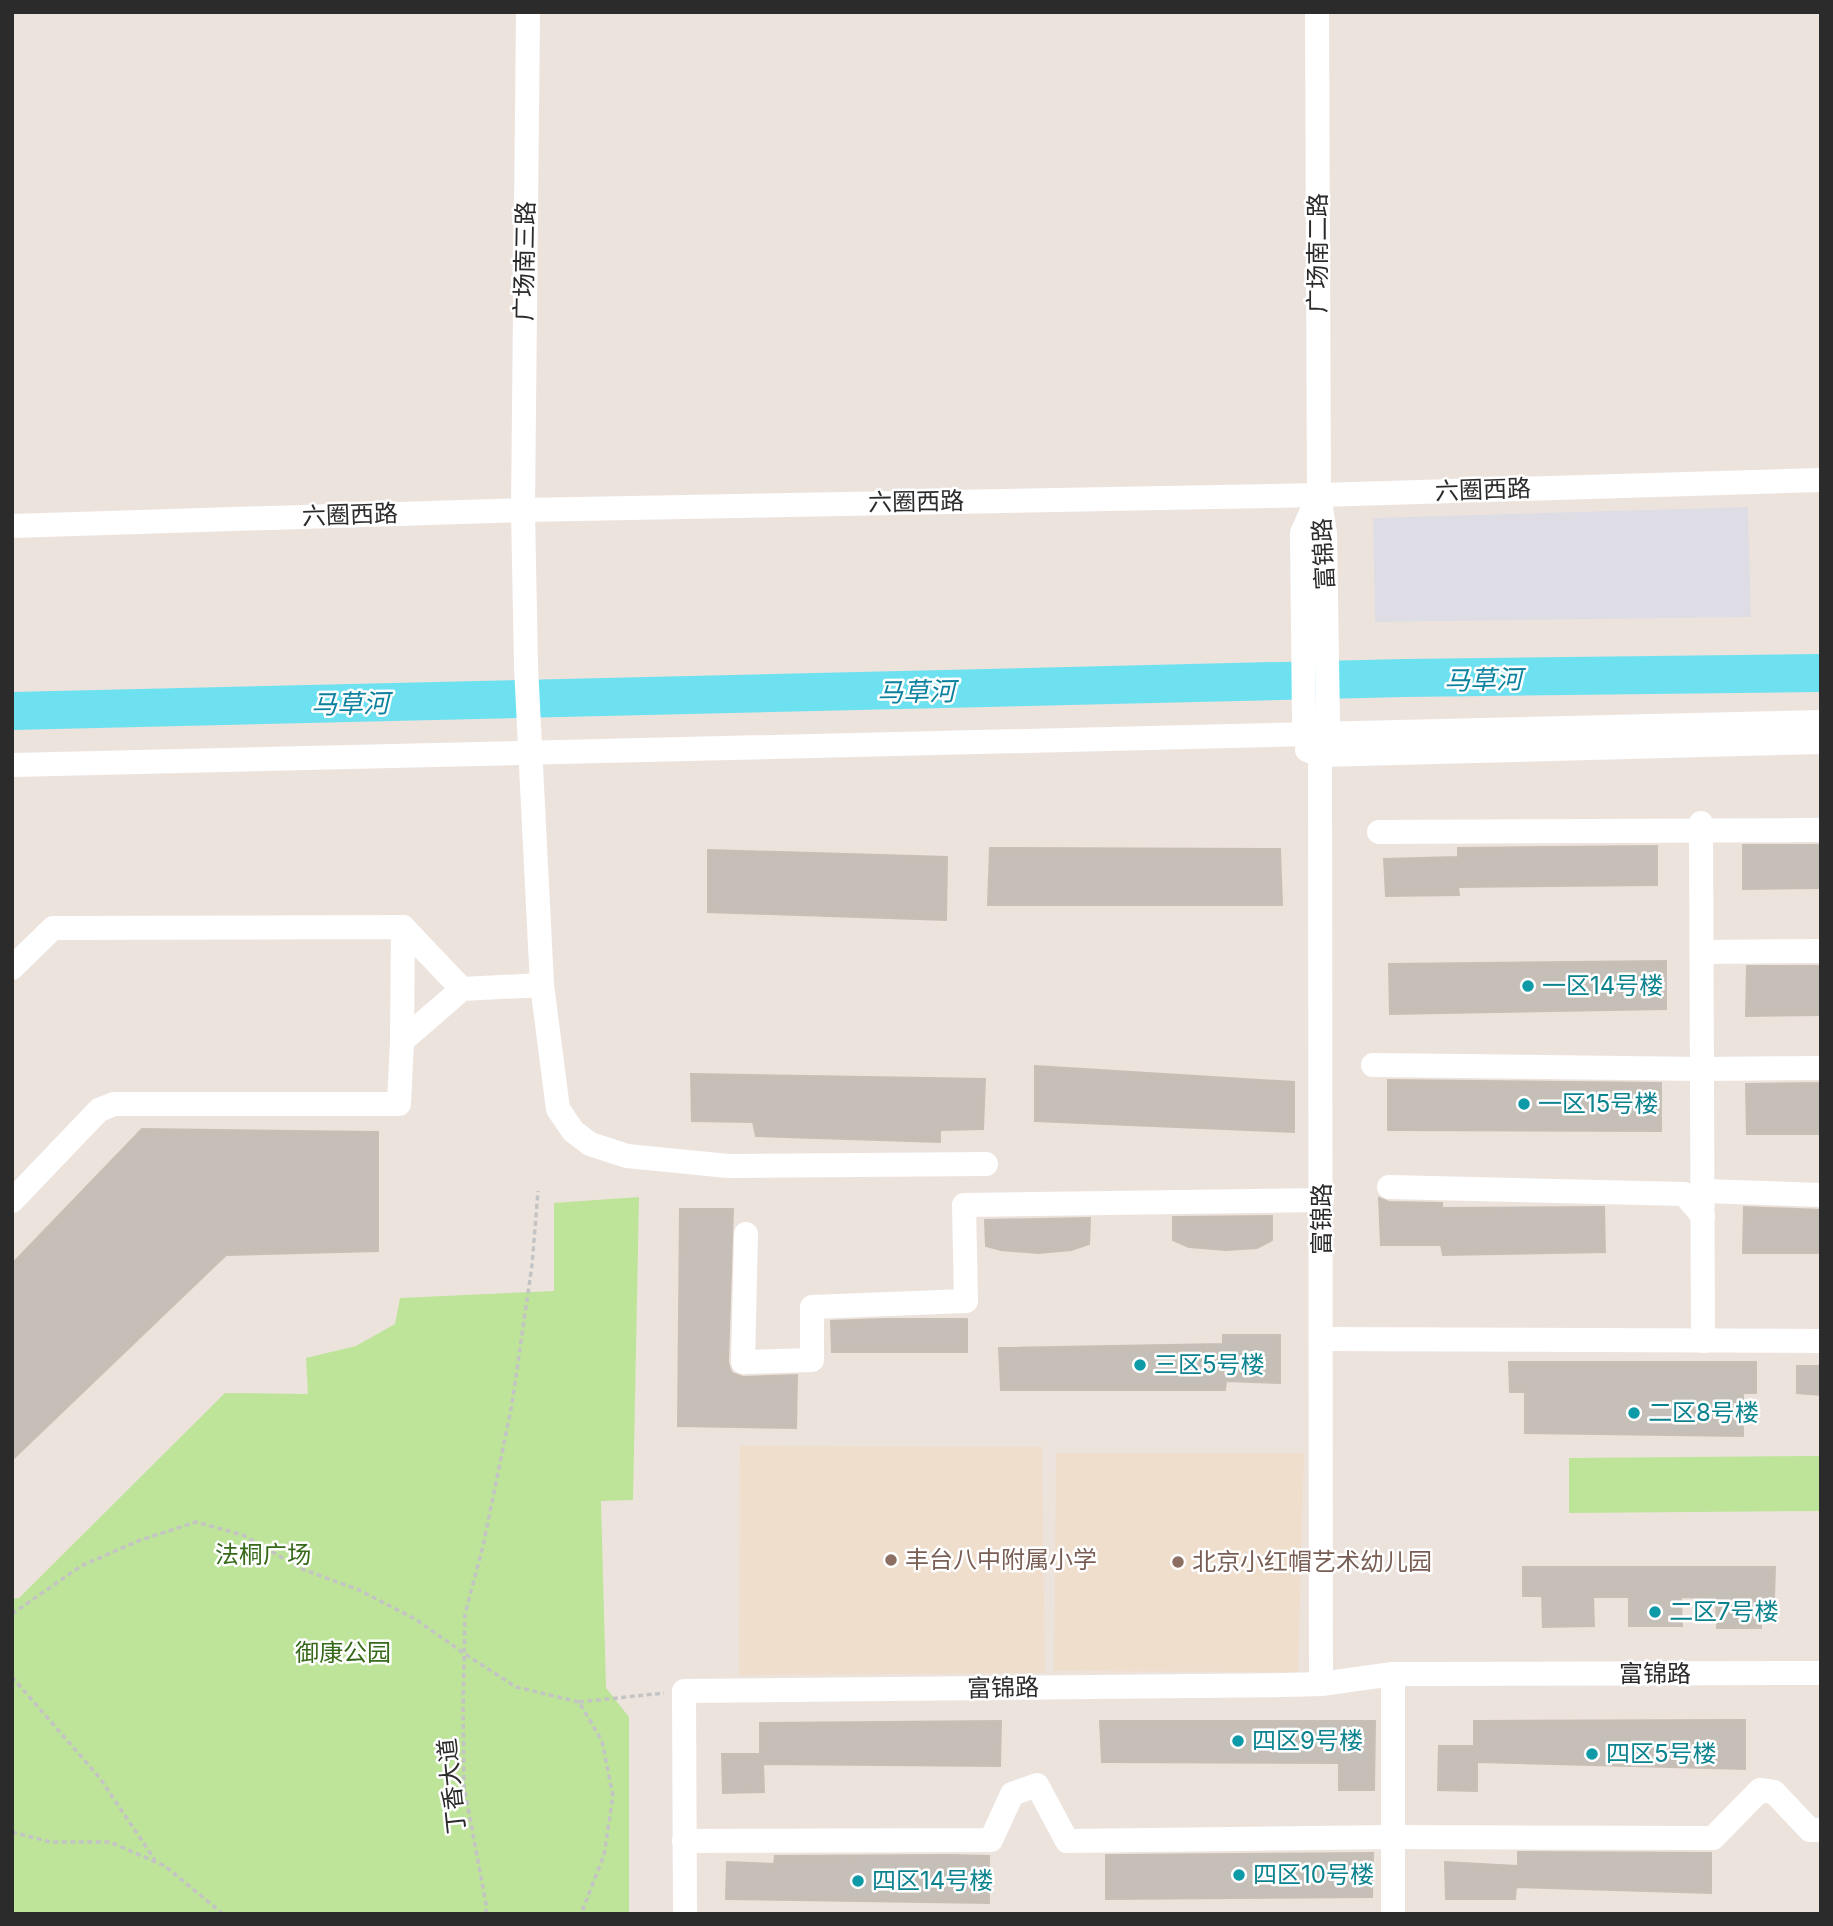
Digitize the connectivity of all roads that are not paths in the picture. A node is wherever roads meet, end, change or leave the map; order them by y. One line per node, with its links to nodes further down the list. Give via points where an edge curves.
1 (528, 12): 5 (street, 广场南三路)
2 (1317, 12): 4 (street, 广场南二路)
3 (1821, 480): 4 (street, 六圈西路)
4 (1319, 495): 5 (street, 六圈西路); 8 (street, 富锦路, via 1325,533 1315,654)
5 (523, 510): 6 (street, 六圈西路); 10 (street, 广场南三路)
6 (12, 526)
7 (1821, 722): 8 (street)
8 (1318, 734): 9 (street); 10 (street); 29 (street, 富锦路)
9 (1821, 742)
10 (529, 745): 11 (street); 19 (street, 广场南三路)
11 (12, 765)
12 (1702, 827): 13 (street); 14 (street); 17 (street)
13 (1821, 830)
14 (1379, 832)
15 (403, 927): 18 (street, via 53,928); 20 (street); 21 (street)
16 (1821, 951): 17 (street)
17 (1702, 952): 24 (street)
18 (12, 968)
19 (542, 985): 20 (street); 25 (street, 广场南三路, via 558,1109 573,1131 590,1144 627,1156 728,1166)
20 (463, 989): 21 (street)
21 (402, 1041): 30 (street, via 399,1104 114,1104 99,1110)
22 (1373, 1065): 24 (street)
23 (1821, 1068): 24 (street)
24 (1702, 1069): 27 (street)
25 (986, 1164)
26 (1389, 1187): 31 (street, via 1684,1194)
27 (1703, 1191): 28 (street); 31 (street)
28 (1821, 1195)
29 (1322, 1199): 32 (street, via 964,1205 966,1300 812,1307 812,1360 743,1362); 33 (street, 富锦路)
30 (12, 1201)
31 (1703, 1216): 34 (street)
32 (746, 1234)
33 (1322, 1339): 34 (street); 38 (street, 富锦路)
34 (1703, 1341): 35 (street)
35 (1821, 1341)
36 (1821, 1673): 37 (street, 富锦路)
37 (1393, 1674): 38 (street, 富锦路); 40 (street)
38 (1321, 1684): 41 (street, 富锦路, via 684,1691)
39 (1821, 1830): 40 (street, via 1810,1830 1774,1793 1760,1790 1713,1838)
40 (1392, 1837): 41 (street, via 1067,1840 1037,1785 1012,1794 991,1840); 43 (street)
41 (684, 1841): 42 (street)
42 (685, 1914)
43 (1393, 1914)

